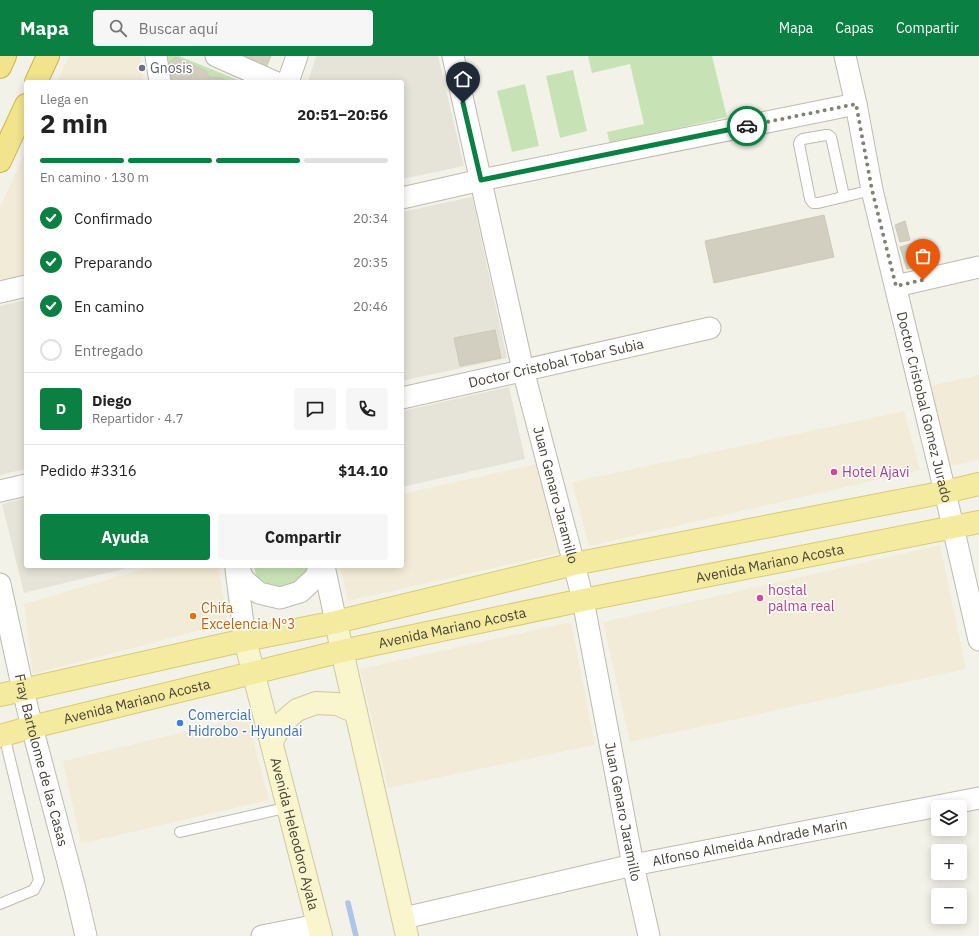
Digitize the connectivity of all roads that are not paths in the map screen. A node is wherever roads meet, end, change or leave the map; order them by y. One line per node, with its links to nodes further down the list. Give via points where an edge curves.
1 (5, 56): 8 (highway)
2 (48, 56): 9 (highway)
3 (156, 56): 10 (street)
4 (216, 56): 11 (street)
5 (297, 56): 12 (street)
6 (453, 56): 16 (street, Juan Genaro Jaramillo)
7 (845, 56): 13 (street, Doctor Cristobal Gomez Jurado)
8 (0, 67)
9 (37, 80)
10 (160, 80)
11 (271, 80)
12 (289, 80)
13 (856, 104): 16 (street); 17 (street, Doctor Cristobal Gomez Jurado)
14 (24, 109): 15 (highway)
15 (0, 162)
16 (481, 180): 19 (street); 25 (street, Juan Genaro Jaramillo)
17 (872, 190): 18 (lane); 22 (street, Doctor Cristobal Gomez Jurado)
18 (844, 196): 18 (lane, via 813,203 810,199 800,141 826,135 831,137)
19 (404, 198)
20 (979, 267): 22 (street)
21 (24, 286): 23 (street)
22 (896, 286): 30 (street, Doctor Cristobal Gomez Jurado)
23 (0, 292)
24 (710, 328): 25 (street, Doctor Cristobal Tobar Subia)
25 (523, 370): 26 (street, Doctor Cristobal Tobar Subia); 33 (street, Juan Genaro Jaramillo)
26 (404, 398)
27 (979, 484): 30 (main road)
28 (24, 485): 29 (street)
29 (0, 491)
30 (945, 492): 32 (street, Doctor Cristobal Gomez Jurado); 33 (main road)
31 (979, 522): 32 (main road, Avenida Mariano Acosta)
32 (953, 528): 39 (main road, Avenida Mariano Acosta); 42 (street, Doctor Cristobal Gomez Jurado)
33 (574, 564): 39 (street, Juan Genaro Jaramillo); 40 (main road)
34 (237, 568): 41 (street, Avenida Heleodoro Ayala)
35 (238, 568): 36 (street, via 243,579 259,593 280,598 300,592 315,578)
36 (319, 568)
37 (324, 568): 40 (street)
38 (0, 584): 45 (street, Fray Bartolome de las Casas)
39 (583, 600): 43 (main road, Avenida Mariano Acosta); 54 (street, Juan Genaro Jaramillo)
40 (336, 622): 41 (main road); 43 (main road)
41 (245, 640): 44 (main road, Avenida Heleodoro Ayala); 45 (main road)
42 (979, 640)
43 (342, 651): 44 (main road, Avenida Mariano Acosta); 47 (main road)
44 (254, 673): 48 (main road, Avenida Mariano Acosta); 50 (main road, Avenida Heleodoro Ayala)
45 (23, 690): 46 (main road); 48 (street, Fray Bartolome de las Casas)
46 (0, 696)
47 (356, 712): 50 (main road, via 337,704 316,703 297,710 281,724); 56 (main road)
48 (32, 727): 49 (main road, Avenida Mariano Acosta); 58 (street, Fray Bartolome de las Casas)
49 (2, 735): 55 (lane, via 39,880 34,890)
50 (272, 742): 52 (main road, Avenida Heleodoro Ayala)
51 (979, 798): 54 (street, Alfonso Almeida Andrade Marin)
52 (289, 807): 53 (lane); 57 (main road, Avenida Heleodoro Ayala)
53 (180, 832)
54 (633, 865): 56 (street, Alfonso Almeida Andrade Marin); 60 (street, Juan Genaro Jaramillo)
55 (0, 904)
56 (405, 927)
57 (320, 930): 59 (street)
58 (86, 936)
59 (262, 936)
60 (649, 936)

